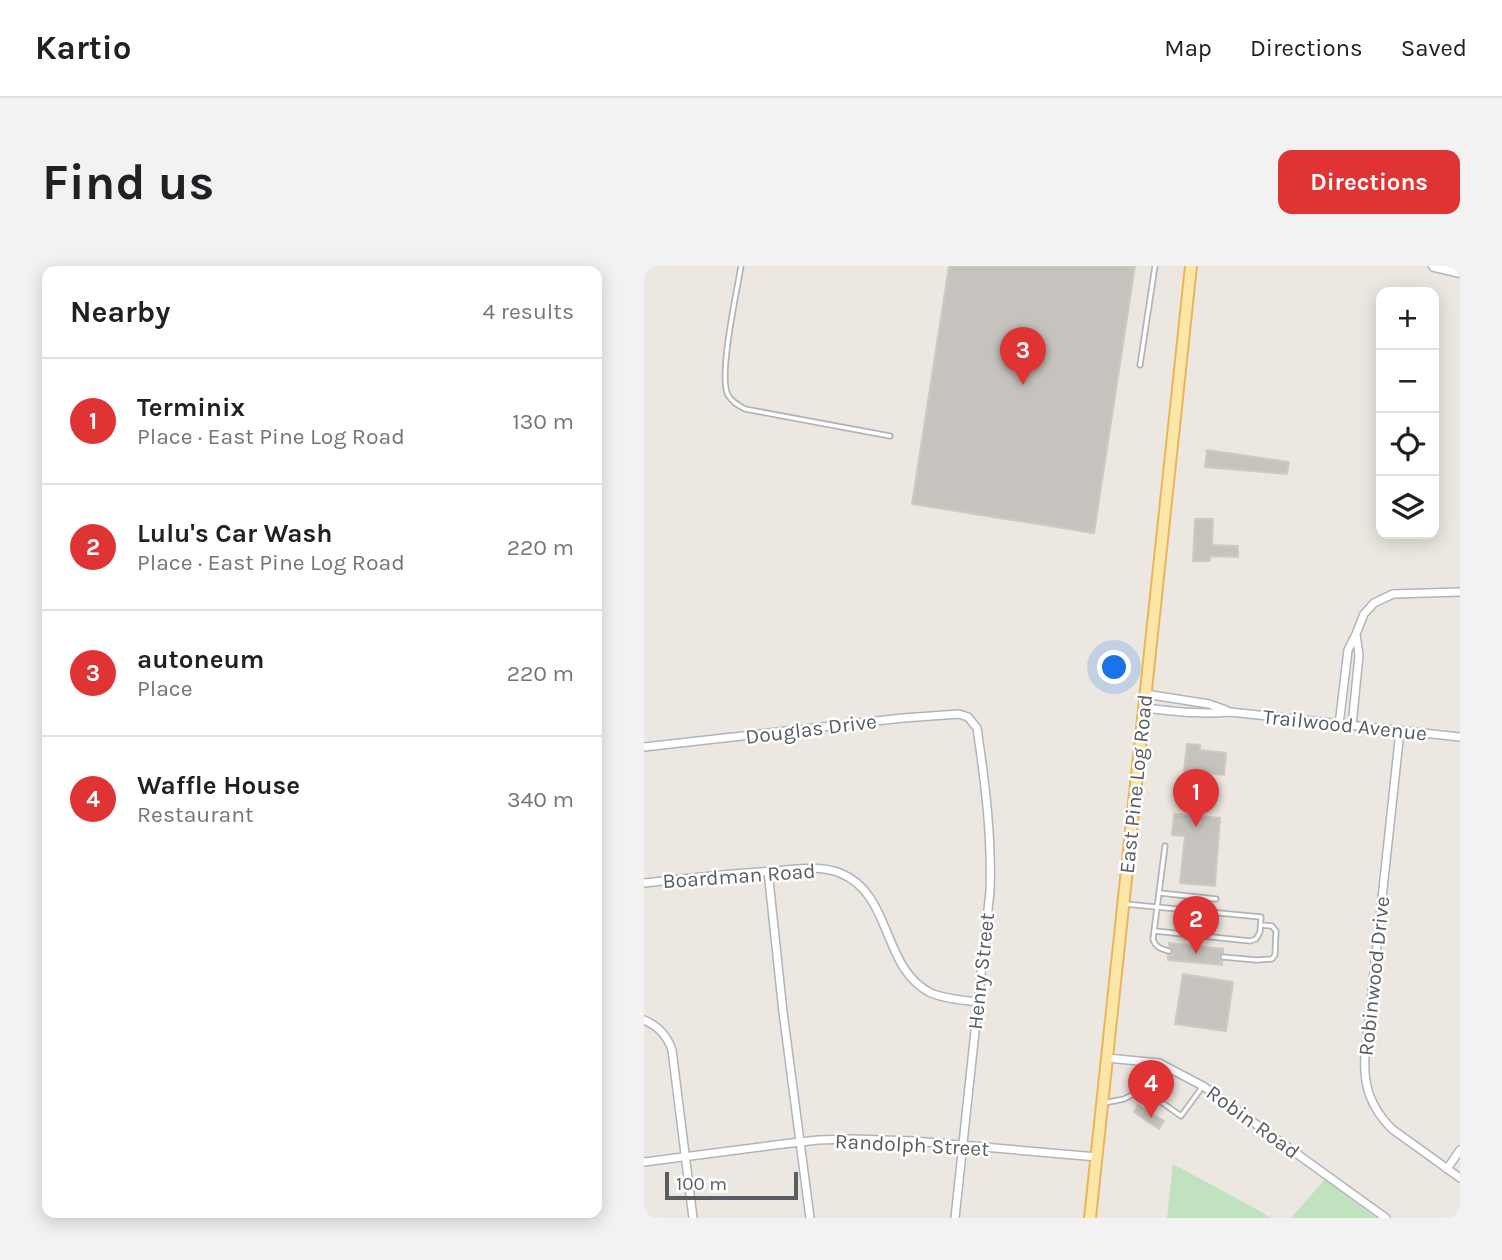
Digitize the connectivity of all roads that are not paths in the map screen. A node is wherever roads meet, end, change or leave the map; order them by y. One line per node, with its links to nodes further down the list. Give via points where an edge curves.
1 (741, 266): 7 (lane, via 725,384 736,404)
2 (1155, 266): 6 (lane)
3 (1191, 266): 10 (main road, East Pine Log Road)
4 (1434, 266): 5 (street)
5 (1460, 272)
6 (1140, 365)
7 (890, 436)
8 (1460, 592): 9 (street, via 1387,596 1364,614)
9 (1356, 634): 14 (street, via 1348,650); 15 (street, via 1359,654)
10 (1145, 694): 11 (main road, East Pine Log Road); 12 (street, Trailwood Avenue)
11 (1144, 708): 12 (street, Trailwood Avenue); 24 (main road, East Pine Log Road)
12 (1230, 712): 14 (street, Trailwood Avenue)
13 (975, 723): 18 (street, Douglas Drive, via 959,714 903,718); 30 (street, Henry Street, via 991,871)
14 (1339, 725): 15 (street, Trailwood Avenue)
15 (1352, 726): 16 (street, Trailwood Avenue)
16 (1400, 731): 17 (street, Trailwood Avenue); 41 (street, Robinwood Drive, via 1364,1075 1382,1119)
17 (1460, 737)
18 (644, 747)
19 (1165, 846): 22 (lane)
20 (768, 871): 21 (street, Boardman Road); 30 (street, Boardman Road, via 823,869 848,876 873,900 902,964 918,984 943,997); 35 (street)
21 (644, 883)
22 (1160, 893): 23 (lane); 25 (lane)
23 (1216, 899)
24 (1123, 904): 25 (lane); 32 (main road, East Pine Log Road)
25 (1158, 907): 26 (lane, via 1261,918); 27 (lane)
26 (1261, 925): 27 (lane, via 1256,939 1250,941); 29 (lane, via 1276,931 1272,959)
27 (1155, 932): 28 (lane, via 1154,944)
28 (1169, 951)
29 (1223, 957)
30 (978, 1002): 36 (street, Henry Street)
31 (644, 1020): 38 (street, via 663,1032 671,1050)
32 (1107, 1058): 33 (street, Robin Road, via 1159,1063); 34 (main road, East Pine Log Road)
33 (1203, 1086): 34 (lane, via 1181,1116 1143,1089); 47 (street, Robin Road)
34 (1102, 1103): 39 (main road, East Pine Log Road)
35 (800, 1142): 36 (street, Randolph Street, via 882,1140); 38 (street, Randolph Street); 44 (street)
36 (962, 1146): 39 (street, Randolph Street); 45 (street, Henry Street)
37 (1460, 1150): 41 (street)
38 (684, 1157): 40 (street, Randolph Street); 43 (street)
39 (1097, 1157): 46 (main road, East Pine Log Road)
40 (644, 1162)
41 (1447, 1169): 42 (street, Robinwood Drive)
42 (1460, 1178)
43 (693, 1218)
44 (810, 1218)
45 (955, 1218)
46 (1090, 1218)
47 (1386, 1218)

